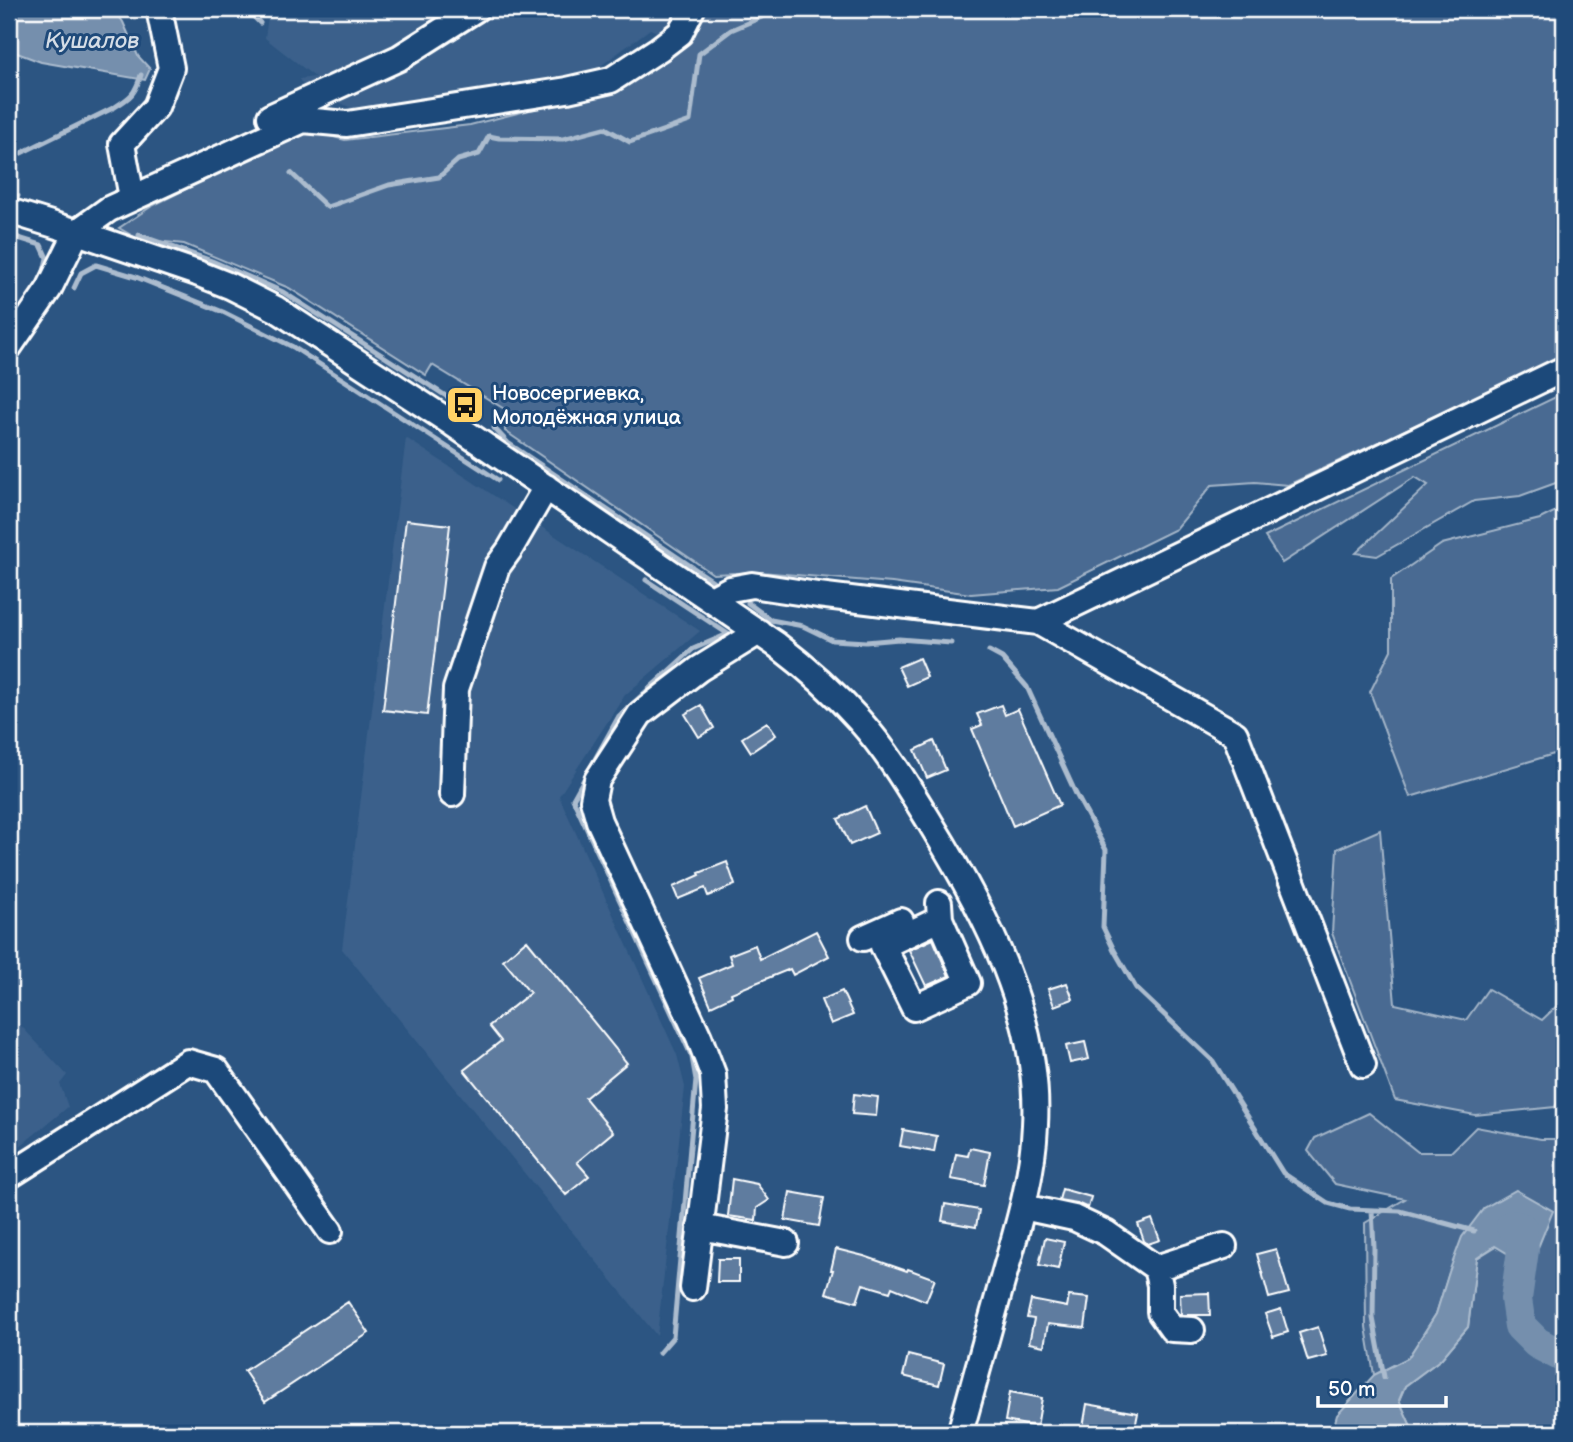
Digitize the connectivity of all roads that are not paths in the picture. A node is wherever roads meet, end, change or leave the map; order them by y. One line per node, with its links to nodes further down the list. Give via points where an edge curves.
1 (159, 9): 4 (street, via 171,68 156,107 122,144)
2 (476, 9): 4 (street, via 399,58)
3 (692, 9): 5 (street, via 680,33 611,80 347,124 303,120)
4 (130, 187): 5 (street)
5 (109, 209): 7 (street)
6 (9, 211): 7 (street)
7 (77, 232): 8 (street, via 49,289); 10 (street, via 197,273 276,309)
8 (9, 346)
9 (1564, 369): 12 (street)
10 (547, 487): 11 (street); 14 (street, via 497,567 456,689)
11 (711, 599): 12 (street, via 752,585); 13 (street)
12 (1038, 622): 17 (street, via 1235,734)
13 (759, 632): 15 (street, via 807,667 859,720 909,787); 20 (street, via 699,669 640,714 597,780 593,800 713,1074 715,1109)
14 (452, 794)
15 (966, 885): 16 (street, via 939,911); 19 (street, via 996,943 1030,1051 1036,1124)
16 (863, 938)
17 (1363, 1065)
18 (9, 1176): 21 (street, via 188,1062 216,1070)
19 (1023, 1207): 24 (street, via 1074,1218 1106,1233); 27 (street)
20 (700, 1227): 22 (street); 25 (street)
21 (330, 1231)
22 (786, 1243)
23 (1224, 1246): 24 (street)
24 (1156, 1268): 26 (street, via 1160,1312 1172,1329)
25 (693, 1288)
26 (1192, 1330)
27 (960, 1433)

